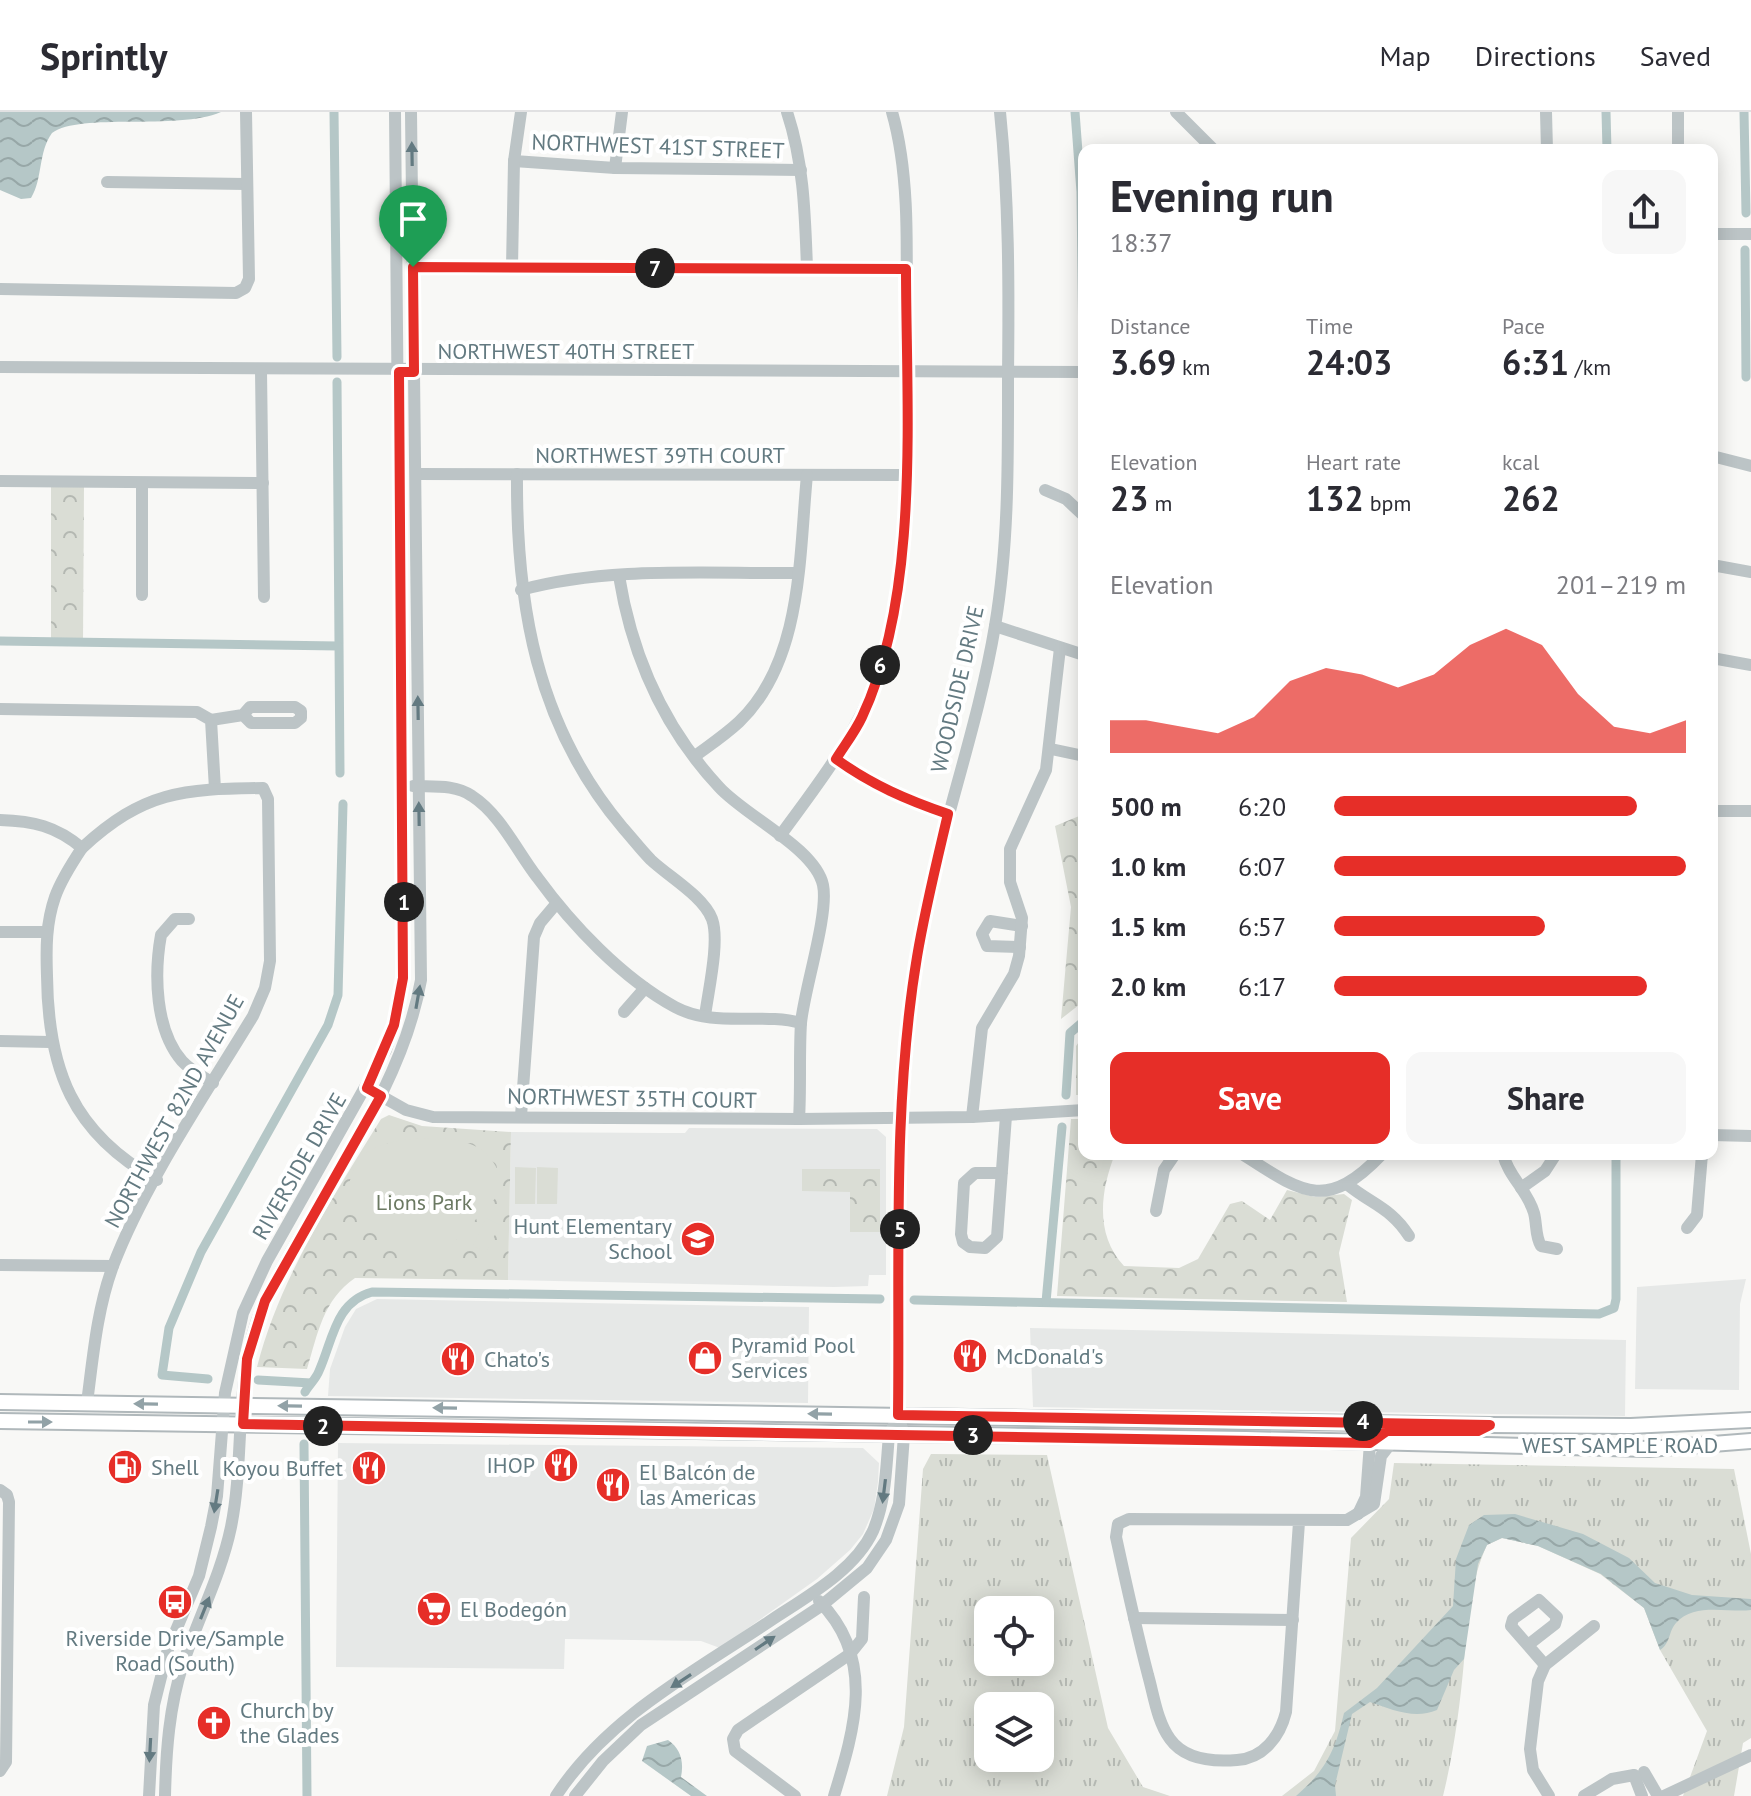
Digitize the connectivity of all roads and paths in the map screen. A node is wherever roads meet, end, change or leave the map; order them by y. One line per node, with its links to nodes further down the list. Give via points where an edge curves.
1 (246, 112): 19 (street)
2 (395, 112): 30 (street, RIVERSIDE DRIVE)
3 (411, 112): 22 (street, RIVERSIDE DRIVE, one-way to 3)
4 (521, 112): 15 (street)
5 (622, 112): 16 (street)
6 (787, 112): 17 (street)
7 (892, 112): 25 (street, via 902,171)
8 (1000, 112): 32 (street, WOODSIDE DRIVE, via 1009,250)
9 (1176, 112): 12 (street)
10 (1546, 112): 13 (street)
11 (1678, 112): 14 (street)
12 (1208, 144)
13 (1547, 144)
14 (1678, 144)
15 (514, 161): 16 (street, NORTHWEST 41ST STREET); 23 (street)
16 (615, 168): 17 (street, NORTHWEST 41ST STREET)
17 (801, 170): 24 (street)
18 (107, 182): 19 (street)
19 (246, 184): 26 (street, via 249,279 236,293)
20 (1718, 234): 21 (street)
21 (1751, 234)
22 (413, 267): 23 (street); 31 (street, RIVERSIDE DRIVE)
23 (512, 267): 24 (street)
24 (807, 268): 25 (street)
25 (906, 269): 29 (street)
26 (0, 289)
27 (0, 367): 28 (street, NORTHWEST 40TH STREET)
28 (261, 371): 30 (street, NORTHWEST 40TH STREET); 42 (street)
29 (906, 371): 31 (street, NORTHWEST 40TH STREET); 32 (street, NORTHWEST 40TH STREET); 39 (street)
30 (399, 372): 31 (street, NORTHWEST 40TH STREET); 64 (street, RIVERSIDE DRIVE)
31 (414, 372): 36 (street, RIVERSIDE DRIVE)
32 (1008, 372): 33 (street, NORTHWEST 40TH STREET); 52 (street, WOODSIDE DRIVE, via 1008,497)
33 (1078, 372)
34 (1718, 458): 35 (street)
35 (1751, 466)
36 (416, 474): 37 (street, NORTHWEST 39TH COURT); 65 (street, RIVERSIDE DRIVE, one-way to 36)
37 (517, 474): 38 (street, NORTHWEST 39TH COURT); 49 (street)
38 (807, 475): 39 (street, NORTHWEST 39TH COURT); 47 (street)
39 (905, 475): 63 (street, via 887,639 861,718)
40 (0, 481): 41 (street)
41 (142, 483): 42 (street); 50 (street)
42 (263, 483): 51 (street)
43 (1045, 490): 44 (street)
44 (1078, 510)
45 (1718, 566): 46 (street)
46 (1751, 572)
47 (798, 573): 48 (street); 62 (street, via 771,679 741,720)
48 (619, 576): 49 (street); 62 (street, via 626,617 652,690)
49 (521, 590): 81 (street, via 542,684 589,782 649,858 711,919)
50 (142, 595)
51 (264, 597)
52 (995, 626): 53 (street); 69 (street, WOODSIDE DRIVE)
53 (1060, 648): 54 (street); 60 (street)
54 (1078, 653)
55 (1718, 659): 56 (street)
56 (1751, 665)
57 (0, 709): 59 (street, via 197,712)
58 (243, 715): 59 (street)
59 (211, 720): 66 (street)
60 (1051, 749): 61 (street); 75 (street, via 1010,849 1010,882)
61 (1078, 755)
62 (695, 756): 71 (street, via 718,787)
63 (836, 759): 69 (street, via 901,798); 71 (street)
64 (401, 786): 65 (street); 86 (street, RIVERSIDE DRIVE, via 403,978 394,1025)
65 (419, 786): 73 (street, via 449,787 471,795 489,811); 87 (street, RIVERSIDE DRIVE, one-way to 65, via 409,1031 421,980)
66 (215, 789): 72 (street, via 179,792 126,811); 85 (street, NORTHWEST 82ND AVENUE, via 263,788 268,799 270,961 253,1016)
67 (1718, 811): 68 (street)
68 (1751, 811)
69 (948, 814): 92 (street, WOODSIDE DRIVE, via 917,958)
70 (0, 820): 72 (street, via 46,825)
71 (780, 836): 82 (street, via 810,860 824,888)
72 (82, 848): 77 (street, via 55,896)
73 (556, 904): 79 (street); 89 (street, via 534,937)
74 (189, 919): 85 (street, via 175,919 161,935 160,1004 171,1045 184,1063)
75 (1022, 926): 78 (street); 78 (street, via 990,921 982,934 987,946)
76 (0, 932): 77 (street)
77 (46, 932): 84 (street)
78 (1020, 947): 91 (street, via 1014,974 982,1028)
79 (645, 988): 80 (street); 81 (street, via 677,1009)
80 (624, 1012)
81 (705, 1016): 82 (street)
82 (801, 1023): 93 (street)
83 (0, 1041): 84 (street)
84 (50, 1042): 103 (street, via 61,1076 96,1135 124,1162)
85 (213, 1083): 103 (street, NORTHWEST 82ND AVENUE)
86 (367, 1088): 87 (street, NORTHWEST 35TH COURT); 114 (street, RIVERSIDE DRIVE, via 251,1292 231,1356)
87 (381, 1096): 89 (street, NORTHWEST 35TH COURT, via 433,1117); 115 (street, RIVERSIDE DRIVE, via 265,1301 247,1359)
88 (1078, 1110): 90 (street, NORTHWEST 35TH COURT)
89 (521, 1116): 93 (street, NORTHWEST 35TH COURT)
90 (1006, 1116): 91 (street, NORTHWEST 35TH COURT); 102 (street)
91 (972, 1117): 92 (street, NORTHWEST 35TH COURT)
92 (902, 1118): 93 (street, NORTHWEST 35TH COURT); 118 (street, WOODSIDE DRIVE)
93 (799, 1119)
94 (1718, 1135): 95 (street)
95 (1751, 1136)
96 (1171, 1160): 106 (street)
97 (1252, 1160): 104 (street, via 1302,1189 1321,1192)
98 (1375, 1160): 104 (street)
99 (1506, 1160): 105 (street)
100 (1552, 1160): 105 (street)
101 (1702, 1160): 107 (street, via 1697,1215)
102 (1002, 1173): 102 (street, via 997,1237 985,1248 970,1247 961,1234 967,1176)
103 (157, 1180): 111 (street, NORTHWEST 82ND AVENUE)
104 (1348, 1185): 108 (street, via 1386,1208)
105 (1521, 1188): 109 (street, via 1541,1246)
106 (1156, 1211)
107 (1687, 1228)
108 (1409, 1236)
109 (1557, 1249)
110 (0, 1265): 111 (street)
111 (113, 1266): 113 (street, NORTHWEST 82ND AVENUE)
112 (0, 1402): 113 (main road, WEST SAMPLE ROAD)
113 (87, 1403): 114 (main road, WEST SAMPLE ROAD, one-way to 113)
114 (224, 1406): 115 (main road, WEST SAMPLE ROAD); 123 (street, RIVERSIDE DRIVE)
115 (243, 1406): 116 (main road, WEST SAMPLE ROAD, one-way to 115); 124 (street, RIVERSIDE DRIVE)
116 (522, 1409): 117 (main road, WEST SAMPLE ROAD); 126 (main road, via 509,1420 467,1420)
117 (607, 1410): 118 (main road, WEST SAMPLE ROAD, one-way to 117); 127 (main road, via 591,1418 529,1419)
118 (898, 1415): 119 (main road, WEST SAMPLE ROAD); 128 (street, WOODSIDE DRIVE)
119 (1118, 1418): 122 (main road, WEST SAMPLE ROAD); 129 (main road, via 1103,1428 1066,1428)
120 (1751, 1420): 125 (main road, WEST SAMPLE ROAD)
121 (0, 1421): 123 (main road, WEST SAMPLE ROAD, one-way to 123)
122 (1370, 1422): 125 (main road, WEST SAMPLE ROAD); 130 (main road, via 1355,1433 1269,1430)
123 (224, 1423): 124 (main road, WEST SAMPLE ROAD); 153 (street, RIVERSIDE DRIVE, one-way to 153, via 217,1496 199,1576 168,1649 154,1705)
124 (243, 1424): 126 (main road, WEST SAMPLE ROAD); 154 (street, RIVERSIDE DRIVE, one-way to 124, via 174,1701 230,1527)
125 (1490, 1425): 132 (street, via 1478,1431 1387,1431)
126 (454, 1428): 127 (main road, WEST SAMPLE ROAD)
127 (515, 1429): 128 (main road, WEST SAMPLE ROAD)
128 (897, 1435): 129 (main road, WEST SAMPLE ROAD); 137 (street, one-way to 137, via 872,1533 856,1557); 139 (street, via 899,1504 886,1540 867,1568)
129 (1056, 1436): 130 (main road, WEST SAMPLE ROAD)
130 (1246, 1439): 132 (main road, WEST SAMPLE ROAD)
131 (1751, 1441): 133 (main road, WEST SAMPLE ROAD, via 1649,1449)
132 (1370, 1443): 133 (main road, WEST SAMPLE ROAD); 135 (street, via 1366,1497)
133 (1391, 1443): 135 (street, via 1381,1456 1374,1504)
134 (0, 1490): 151 (street, via 9,1502 6,1762)
135 (1356, 1516): 136 (street, via 1338,1522)
136 (1299, 1522): 140 (street, via 1129,1519 1118,1524 1116,1537); 141 (street)
137 (812, 1594): 139 (street); 144 (street)
138 (864, 1597): 145 (street, via 862,1639)
139 (823, 1605): 145 (street, via 843,1632); 147 (street, one-way to 139)
140 (1134, 1618): 141 (street); 141 (street, via 1160,1721 1171,1740 1187,1753 1219,1761 1257,1753 1282,1727)
141 (1293, 1620)
142 (1594, 1626): 146 (street)
143 (1528, 1645): 146 (street)
144 (721, 1654): 147 (street); 148 (street, one-way to 148)
145 (850, 1654): 157 (street, via 738,1730 733,1739 735,1751); 158 (street, via 858,1679 852,1739)
146 (1545, 1665): 159 (street, via 1538,1681 1530,1749 1533,1770)
147 (730, 1667): 149 (street)
148 (632, 1713): 149 (street); 155 (street, via 591,1751)
149 (641, 1725): 156 (street)
150 (1747, 1759): 163 (street)
151 (0, 1770)
152 (1639, 1774): 160 (street, via 1612,1779); 161 (street); 162 (street)
153 (149, 1796)
154 (165, 1796)
155 (556, 1796)
156 (575, 1796)
157 (795, 1796)
158 (834, 1796)
159 (1549, 1796)
160 (1584, 1796)
161 (1642, 1796)
162 (1658, 1796)
163 (1664, 1796)

